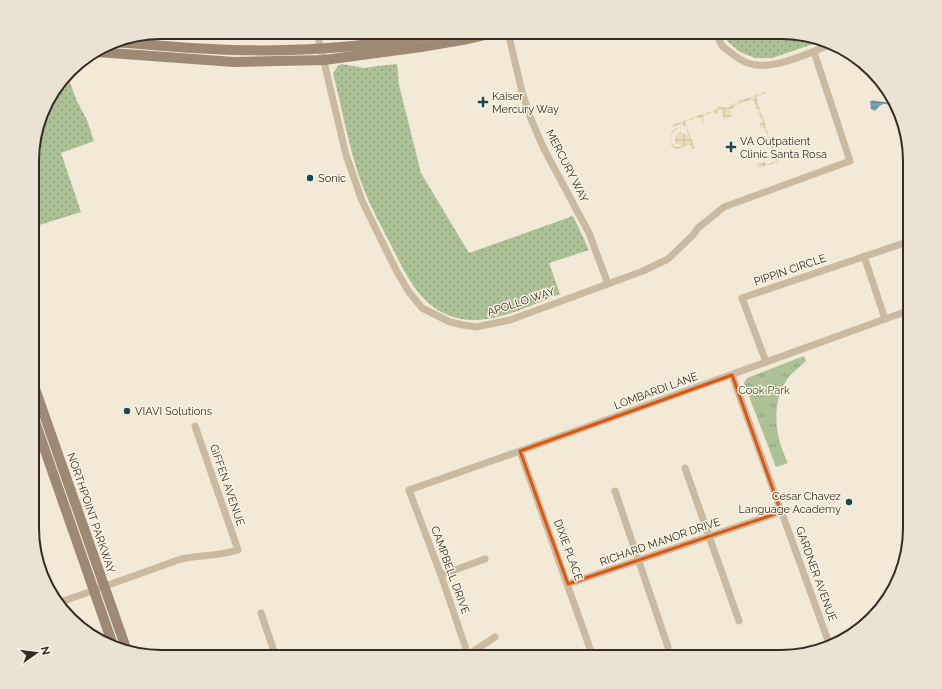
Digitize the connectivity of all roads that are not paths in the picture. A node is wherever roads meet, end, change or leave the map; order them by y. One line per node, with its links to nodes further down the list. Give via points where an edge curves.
1 (319, 39): 8 (street, APOLLO WAY)
2 (411, 39): 8 (street)
3 (468, 39): 11 (street)
4 (510, 39): 14 (street, MERCURY WAY, via 531,119 544,149 589,233)
5 (718, 39): 9 (street, via 720,46 739,59 757,66 775,64)
6 (130, 43): 8 (street, via 234,50)
7 (824, 47): 9 (street)
8 (321, 48): 11 (street, APOLLO WAY)
9 (814, 52): 14 (street, APOLLO WAY, via 850,161 724,207 698,228 668,259 643,272)
10 (106, 53): 11 (street, via 234,62)
11 (324, 60): 14 (street, APOLLO WAY, via 346,155 362,201 396,270 422,308 450,322 476,327 518,317)
12 (903, 243): 13 (street, PIPPIN CIRCLE)
13 (864, 256): 16 (street); 17 (street, PIPPIN CIRCLE, via 742,298)
14 (608, 284)
15 (903, 313): 16 (street, LOMBARDI LANE)
16 (885, 319): 17 (street, LOMBARDI LANE)
17 (766, 362): 18 (street, LOMBARDI LANE)
18 (732, 375): 22 (street, LOMBARDI LANE); 26 (street, GARDNER AVENUE)
19 (39, 400): 32 (street, NORTHPOINT PARKWAY)
20 (195, 426): 32 (street, GIFFEN AVENUE, via 238,550 222,555 181,559)
21 (39, 433): 33 (street, NORTHPOINT PARKWAY)
22 (520, 451): 24 (street, LOMBARDI LANE); 31 (street, DIXIE PLACE)
23 (685, 468): 27 (street)
24 (409, 490): 30 (street, CAMPBELL DRIVE)
25 (615, 491): 29 (street)
26 (781, 512): 27 (street, RICHARD MANOR DRIVE); 39 (street, GARDNER AVENUE)
27 (709, 537): 29 (street, RICHARD MANOR DRIVE); 36 (street)
28 (485, 559): 30 (street)
29 (640, 560): 31 (street, RICHARD MANOR DRIVE); 41 (street)
30 (441, 575): 43 (street, CAMPBELL DRIVE)
31 (568, 584): 45 (street, DIXIE PLACE)
32 (104, 587): 33 (street); 40 (street, NORTHPOINT PARKWAY)
33 (94, 590): 34 (street); 38 (street, NORTHPOINT PARKWAY)
34 (64, 601)
35 (261, 613): 42 (street)
36 (739, 621)
37 (495, 637): 44 (street)
38 (111, 640)
39 (828, 640)
40 (125, 645)
41 (668, 647)
42 (274, 650)
43 (467, 650)
44 (477, 650)
45 (591, 650)

